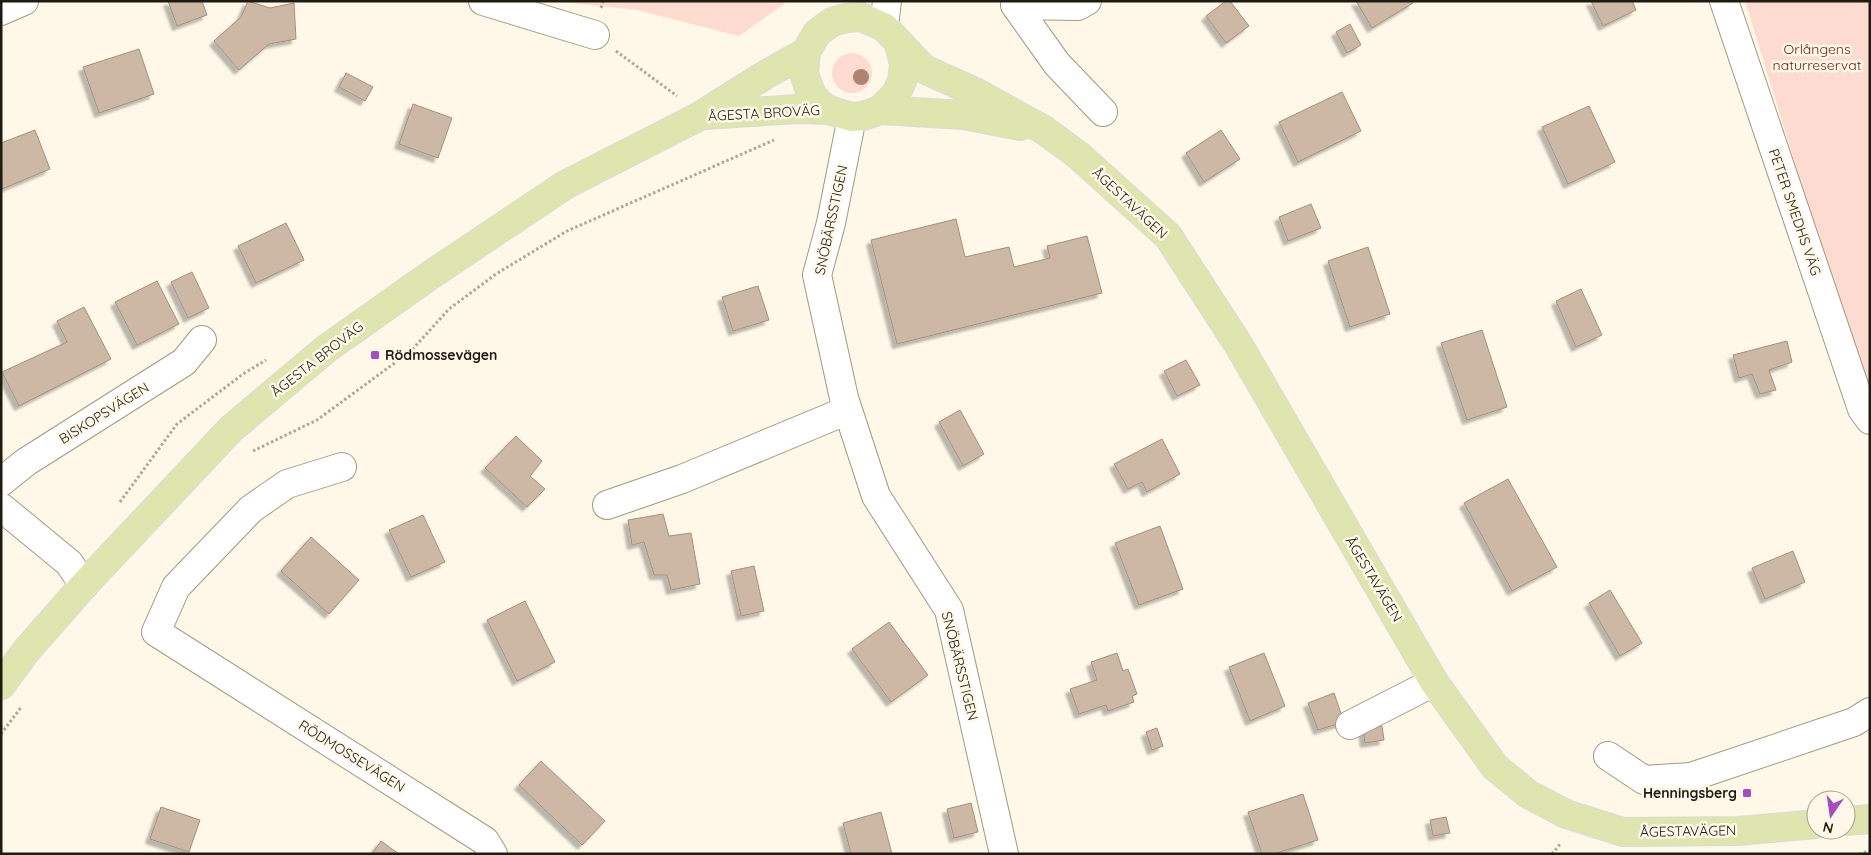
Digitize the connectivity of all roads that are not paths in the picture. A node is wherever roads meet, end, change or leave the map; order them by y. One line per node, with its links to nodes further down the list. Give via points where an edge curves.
1 (24, 1): 5 (street)
2 (483, 1): 8 (street)
3 (1087, 1): 12 (street, via 1078,6 1015,5 1057,64)
4 (1724, 1): 17 (street, PETER SMEDHS VÄG, via 1862,409)
5 (1, 12)
6 (838, 12): 7 (main road, via 846,18 861,17); 9 (main road, via 817,33)
7 (890, 24): 11 (main road, via 904,64 896,94); 14 (main road, ÅGESTAVÄGEN, via 924,69 975,92)
8 (595, 35)
9 (806, 52): 10 (main road, ÅGESTA BROVÄG, via 765,75); 13 (main road, via 804,74 811,93 819,103)
10 (691, 108): 13 (main road, ÅGESTA BROVÄG, via 796,109); 22 (main road, ÅGESTA BROVÄG, via 440,268 326,349 231,429)
11 (880, 110): 13 (main road, via 864,116); 14 (main road, ÅGESTAVÄGEN, via 964,115)
12 (1103, 112)
13 (840, 114): 16 (street, SNÖBÄRSSTIGEN, via 831,223 817,276)
14 (1044, 130): 23 (main road, ÅGESTAVÄGEN, via 1078,155 1168,236 1238,344)
15 (202, 340): 19 (street, BISKOPSVÄGEN, via 184,362 26,462)
16 (848, 410): 20 (street, via 682,480); 32 (street, SNÖBÄRSSTIGEN, via 876,496 949,610)
17 (1870, 420)
18 (342, 467): 31 (street, RÖDMOSSEVÄGEN, via 287,484 251,508 176,587 156,632 484,841)
19 (1, 482)
20 (607, 505)
21 (1, 507): 22 (street, via 69,564)
22 (84, 585): 24 (main road, ÅGESTA BROVÄG)
23 (1434, 682): 26 (street); 30 (main road, ÅGESTAVÄGEN, via 1495,767 1528,794 1566,814 1623,832 1739,831)
24 (1, 685)
25 (1870, 712): 27 (street, via 1854,722 1691,777 1644,780)
26 (1350, 725)
27 (1608, 756)
28 (1870, 819): 29 (main road)
29 (1856, 820)
30 (1806, 825)
31 (492, 854)
32 (1004, 854)

